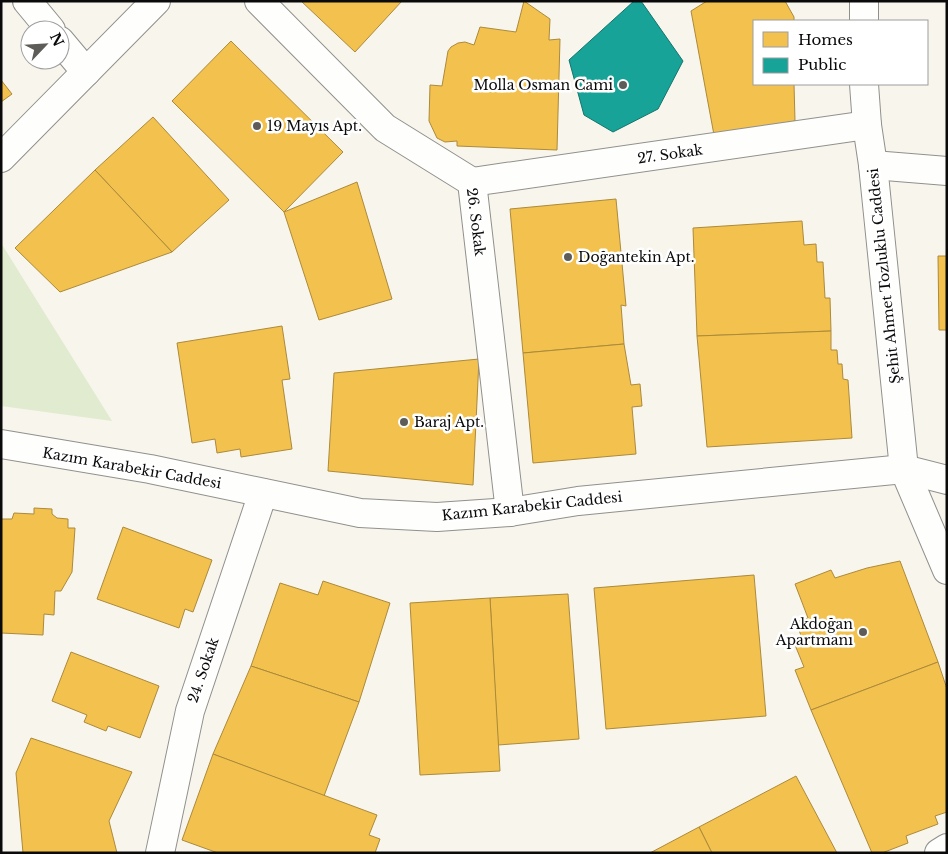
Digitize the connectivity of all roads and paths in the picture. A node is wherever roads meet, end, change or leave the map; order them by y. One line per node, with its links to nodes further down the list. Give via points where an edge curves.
1 (27, 1): 5 (street)
2 (156, 1): 8 (street)
3 (259, 1): 14 (street, 26. Sokak, via 385,128)
4 (864, 1): 6 (street)
5 (43, 20)
6 (864, 20)
7 (70, 53): 8 (street)
8 (86, 72): 11 (street)
9 (864, 85): 10 (street, Şehit Ahmet Tozluklu Caddesi)
10 (867, 125): 12 (street, Şehit Ahmet Tozluklu Caddesi); 14 (street, 27. Sokak)
11 (1, 158)
12 (873, 165): 13 (street); 16 (street, Şehit Ahmet Tozluklu Caddesi)
13 (947, 171)
14 (472, 182): 19 (street, 26. Sokak)
15 (1, 444): 18 (street, Kazım Karabekir Caddesi, via 150,469)
16 (904, 469): 17 (street, Kazım Karabekir Caddesi); 19 (street, Kazım Karabekir Caddesi, via 578,500); 20 (street, Şehit Ahmet Tozluklu Caddesi)
17 (947, 480)
18 (263, 493): 19 (street, Kazım Karabekir Caddesi, via 360,513 437,517); 22 (street, 24. Sokak, via 190,711)
19 (510, 512)
20 (947, 570)
21 (947, 848): 23 (street)
22 (160, 853)
23 (939, 853)

